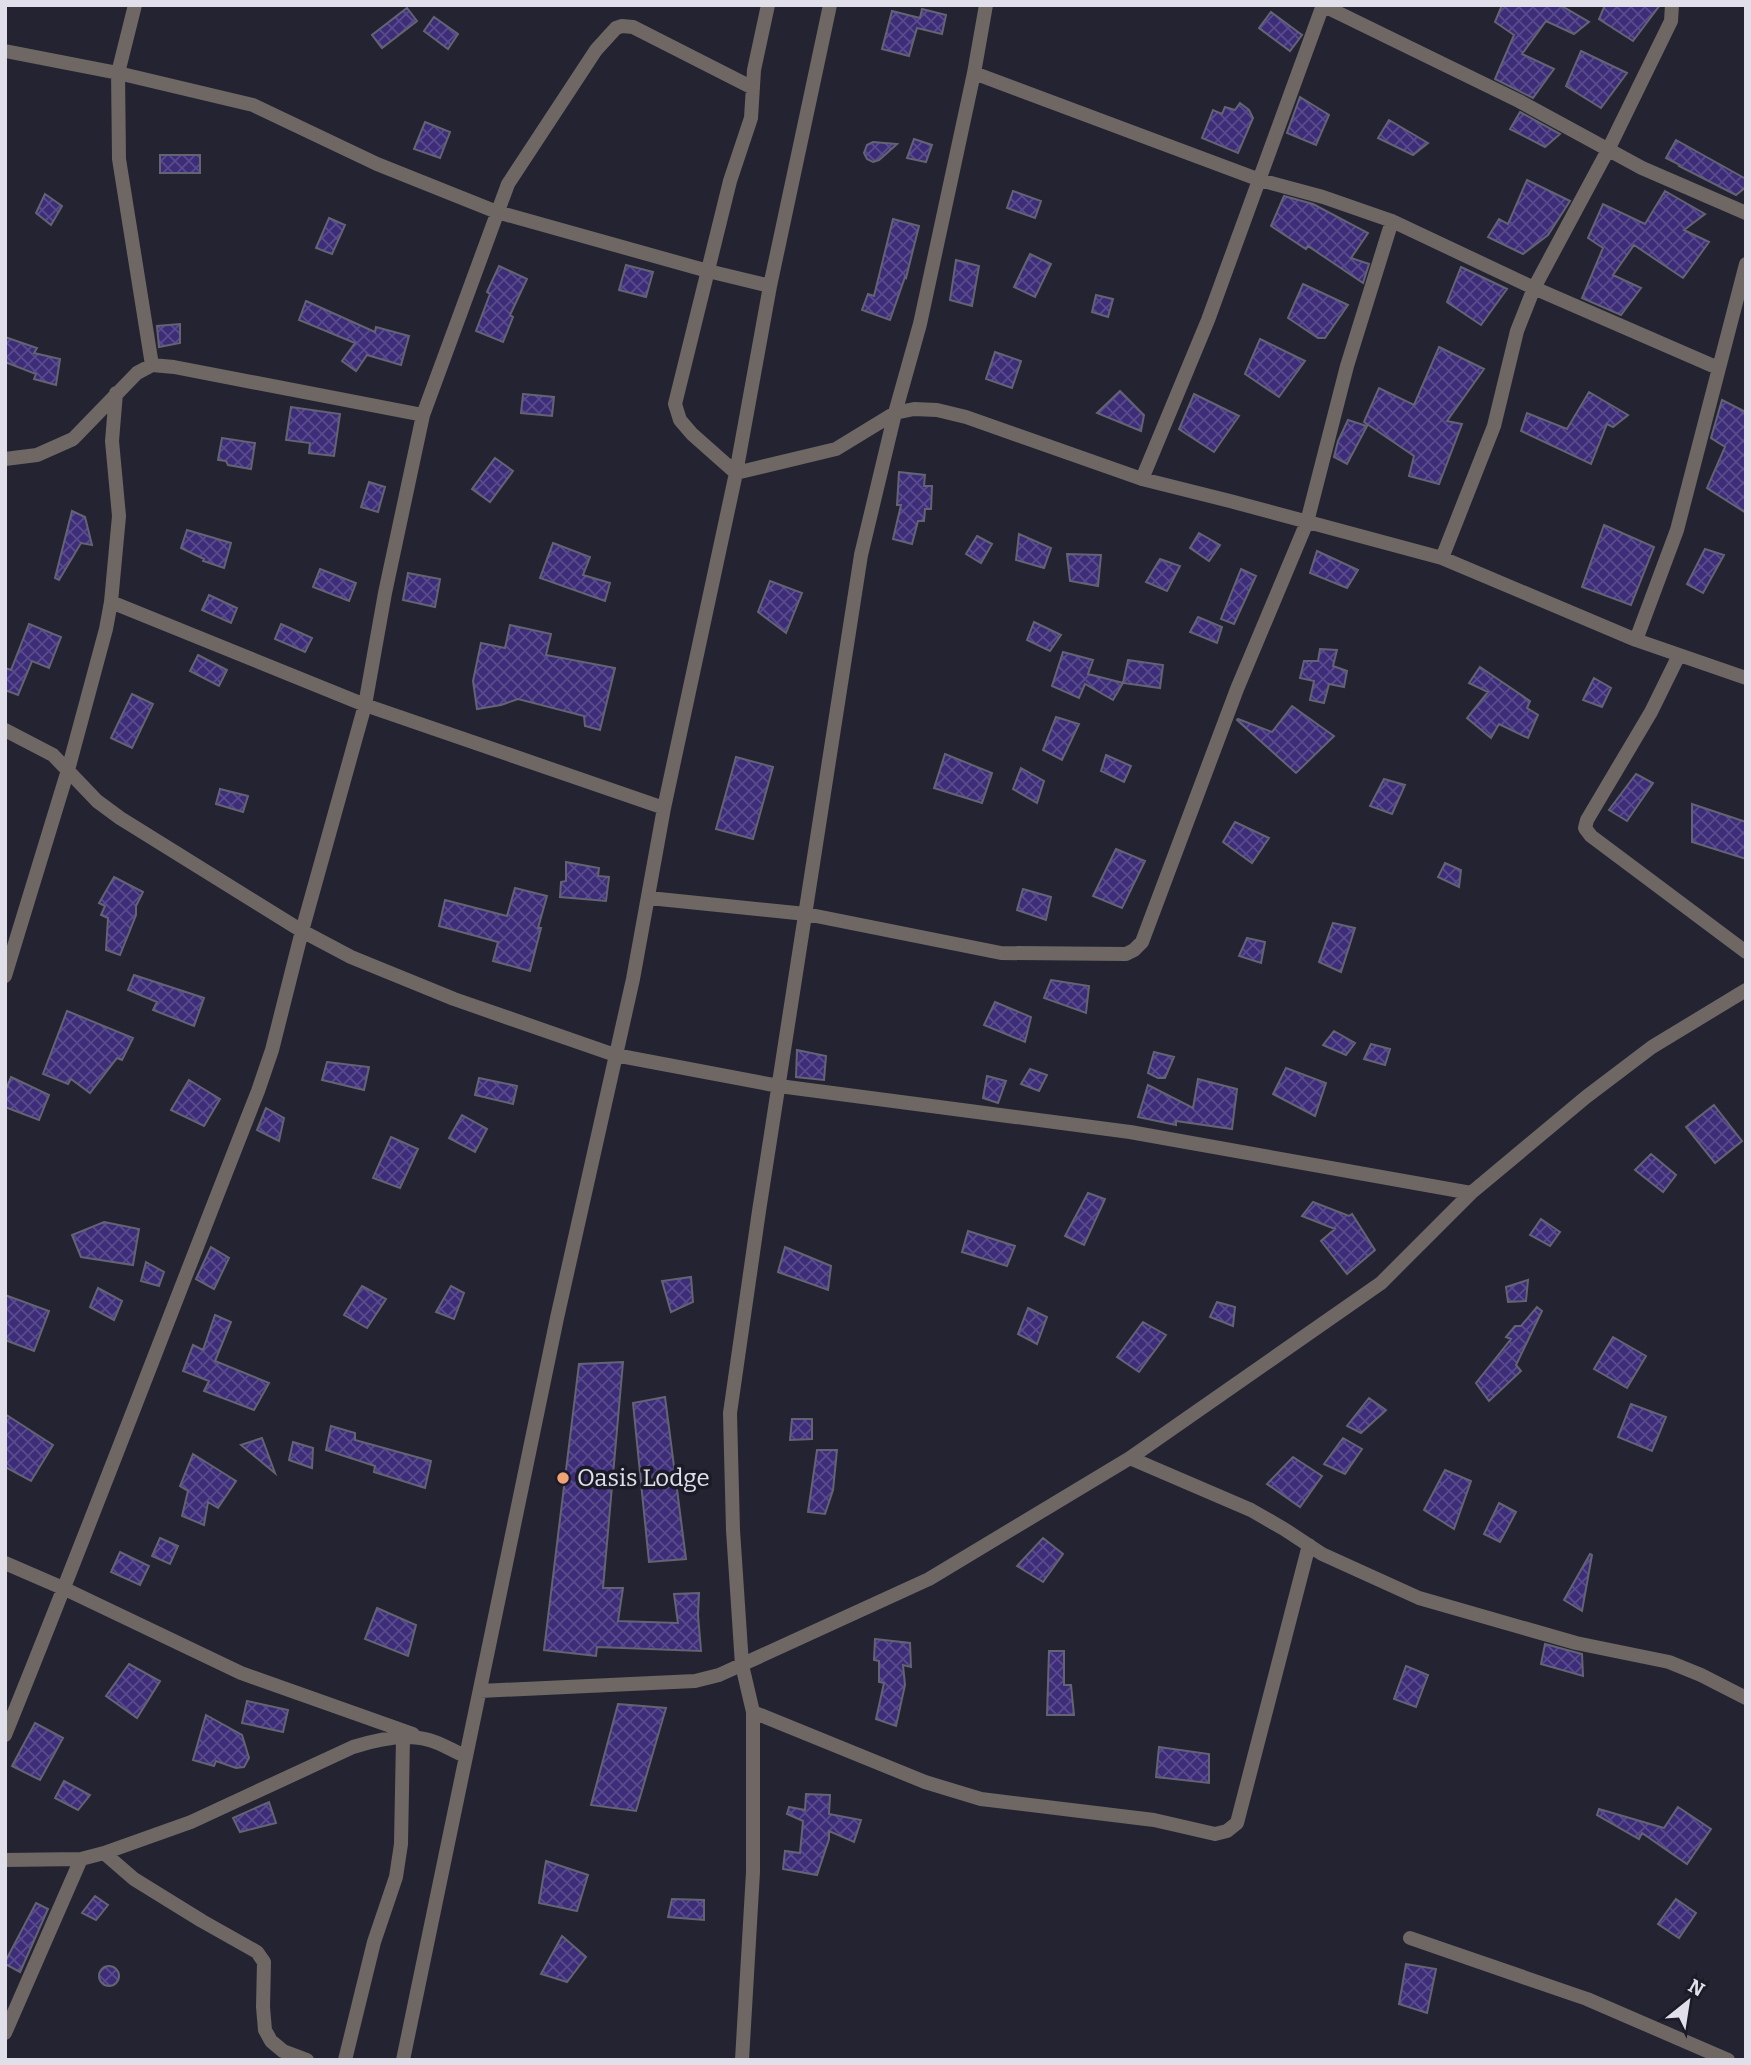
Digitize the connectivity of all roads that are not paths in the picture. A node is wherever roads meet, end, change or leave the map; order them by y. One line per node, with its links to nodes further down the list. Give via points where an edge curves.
1 (135, 5): 8 (street)
2 (768, 5): 10 (street)
3 (830, 5): 18 (street)
4 (985, 5): 9 (street)
5 (1323, 5): 11 (street); 12 (street)
6 (1672, 5): 11 (street, via 1671,21)
7 (5, 51): 8 (street)
8 (118, 73): 13 (street, via 253,105 377,164); 20 (street, via 119,159)
9 (974, 73): 12 (street); 23 (street, via 920,324)
10 (753, 88): 13 (street, via 633,27 615,28 515,173); 17 (street, via 751,118)
11 (1608, 150): 14 (street); 19 (street)
12 (1259, 180): 15 (street); 27 (street)
13 (497, 212): 17 (street); 24 (street)
14 (1746, 213)
15 (1392, 221): 19 (street); 28 (street)
16 (1746, 264): 21 (street)
17 (708, 271): 18 (street); 26 (street, via 675,404 680,420 692,434)
18 (770, 286): 26 (street)
19 (1534, 288): 21 (street); 29 (street, via 1517,331 1494,426)
20 (152, 365): 22 (street); 24 (street)
21 (1718, 368): 31 (street, via 1677,530)
22 (116, 393): 25 (street, via 73,439 37,455); 30 (street, via 111,442 119,516)
23 (895, 413): 26 (street, via 836,449); 27 (street, via 937,410 966,417); 39 (street, via 861,555)
24 (424, 415): 34 (street)
25 (5, 459)
26 (736, 473): 37 (street)
27 (1142, 480): 28 (street)
28 (1307, 522): 29 (street); 39 (street, via 1237,689 1142,942 1134,950 1126,954 1001,953)
29 (1443, 558): 31 (street)
30 (111, 602): 34 (street); 36 (street)
31 (1636, 640): 32 (street)
32 (1679, 655): 33 (street); 41 (street, via 1585,828)
33 (1746, 678)
34 (365, 705): 37 (street); 40 (street)
35 (5, 730): 36 (street, via 53,755)
36 (68, 770): 40 (street, via 120,818); 42 (street)
37 (664, 808): 38 (street)
38 (649, 898): 39 (street); 44 (street)
39 (806, 914): 45 (street)
40 (302, 932): 44 (street, via 454,999); 50 (street, via 258,1091)
41 (1746, 951)
42 (5, 976)
43 (1746, 989): 46 (street, via 1641,1055)
44 (615, 1055): 45 (street); 52 (street)
45 (779, 1086): 46 (street, via 1130,1132); 51 (street, via 730,1413)
46 (1471, 1193): 47 (street, via 1381,1283)
47 (1130, 1458): 48 (street, via 1251,1510); 51 (street, via 929,1579)
48 (1309, 1545): 53 (street, via 1419,1598 1576,1643 1669,1662); 54 (street, via 1237,1823 1227,1831 1215,1834 1154,1820 981,1799 925,1782)
49 (5, 1563): 50 (street)
50 (65, 1588): 55 (street); 57 (street, via 241,1673)
51 (742, 1665): 52 (street, via 695,1681); 54 (street)
52 (480, 1691): 58 (street)
53 (1746, 1698)
54 (753, 1712): 67 (street, via 753,1872)
55 (5, 1735)
56 (403, 1738): 57 (street); 59 (street, via 353,1747 191,1822); 65 (street, via 396,1877 374,1942)
57 (428, 1740): 58 (street)
58 (465, 1756): 66 (street)
59 (104, 1853): 60 (street); 64 (street, via 134,1879 257,1952 264,1962 265,2030 283,2051)
60 (81, 1859): 61 (street); 63 (street)
61 (5, 1860)
62 (1410, 1938): 68 (street, via 1587,1999)
63 (5, 2033)
64 (307, 2060)
65 (345, 2060)
66 (403, 2060)
67 (743, 2060)
68 (1728, 2060)

